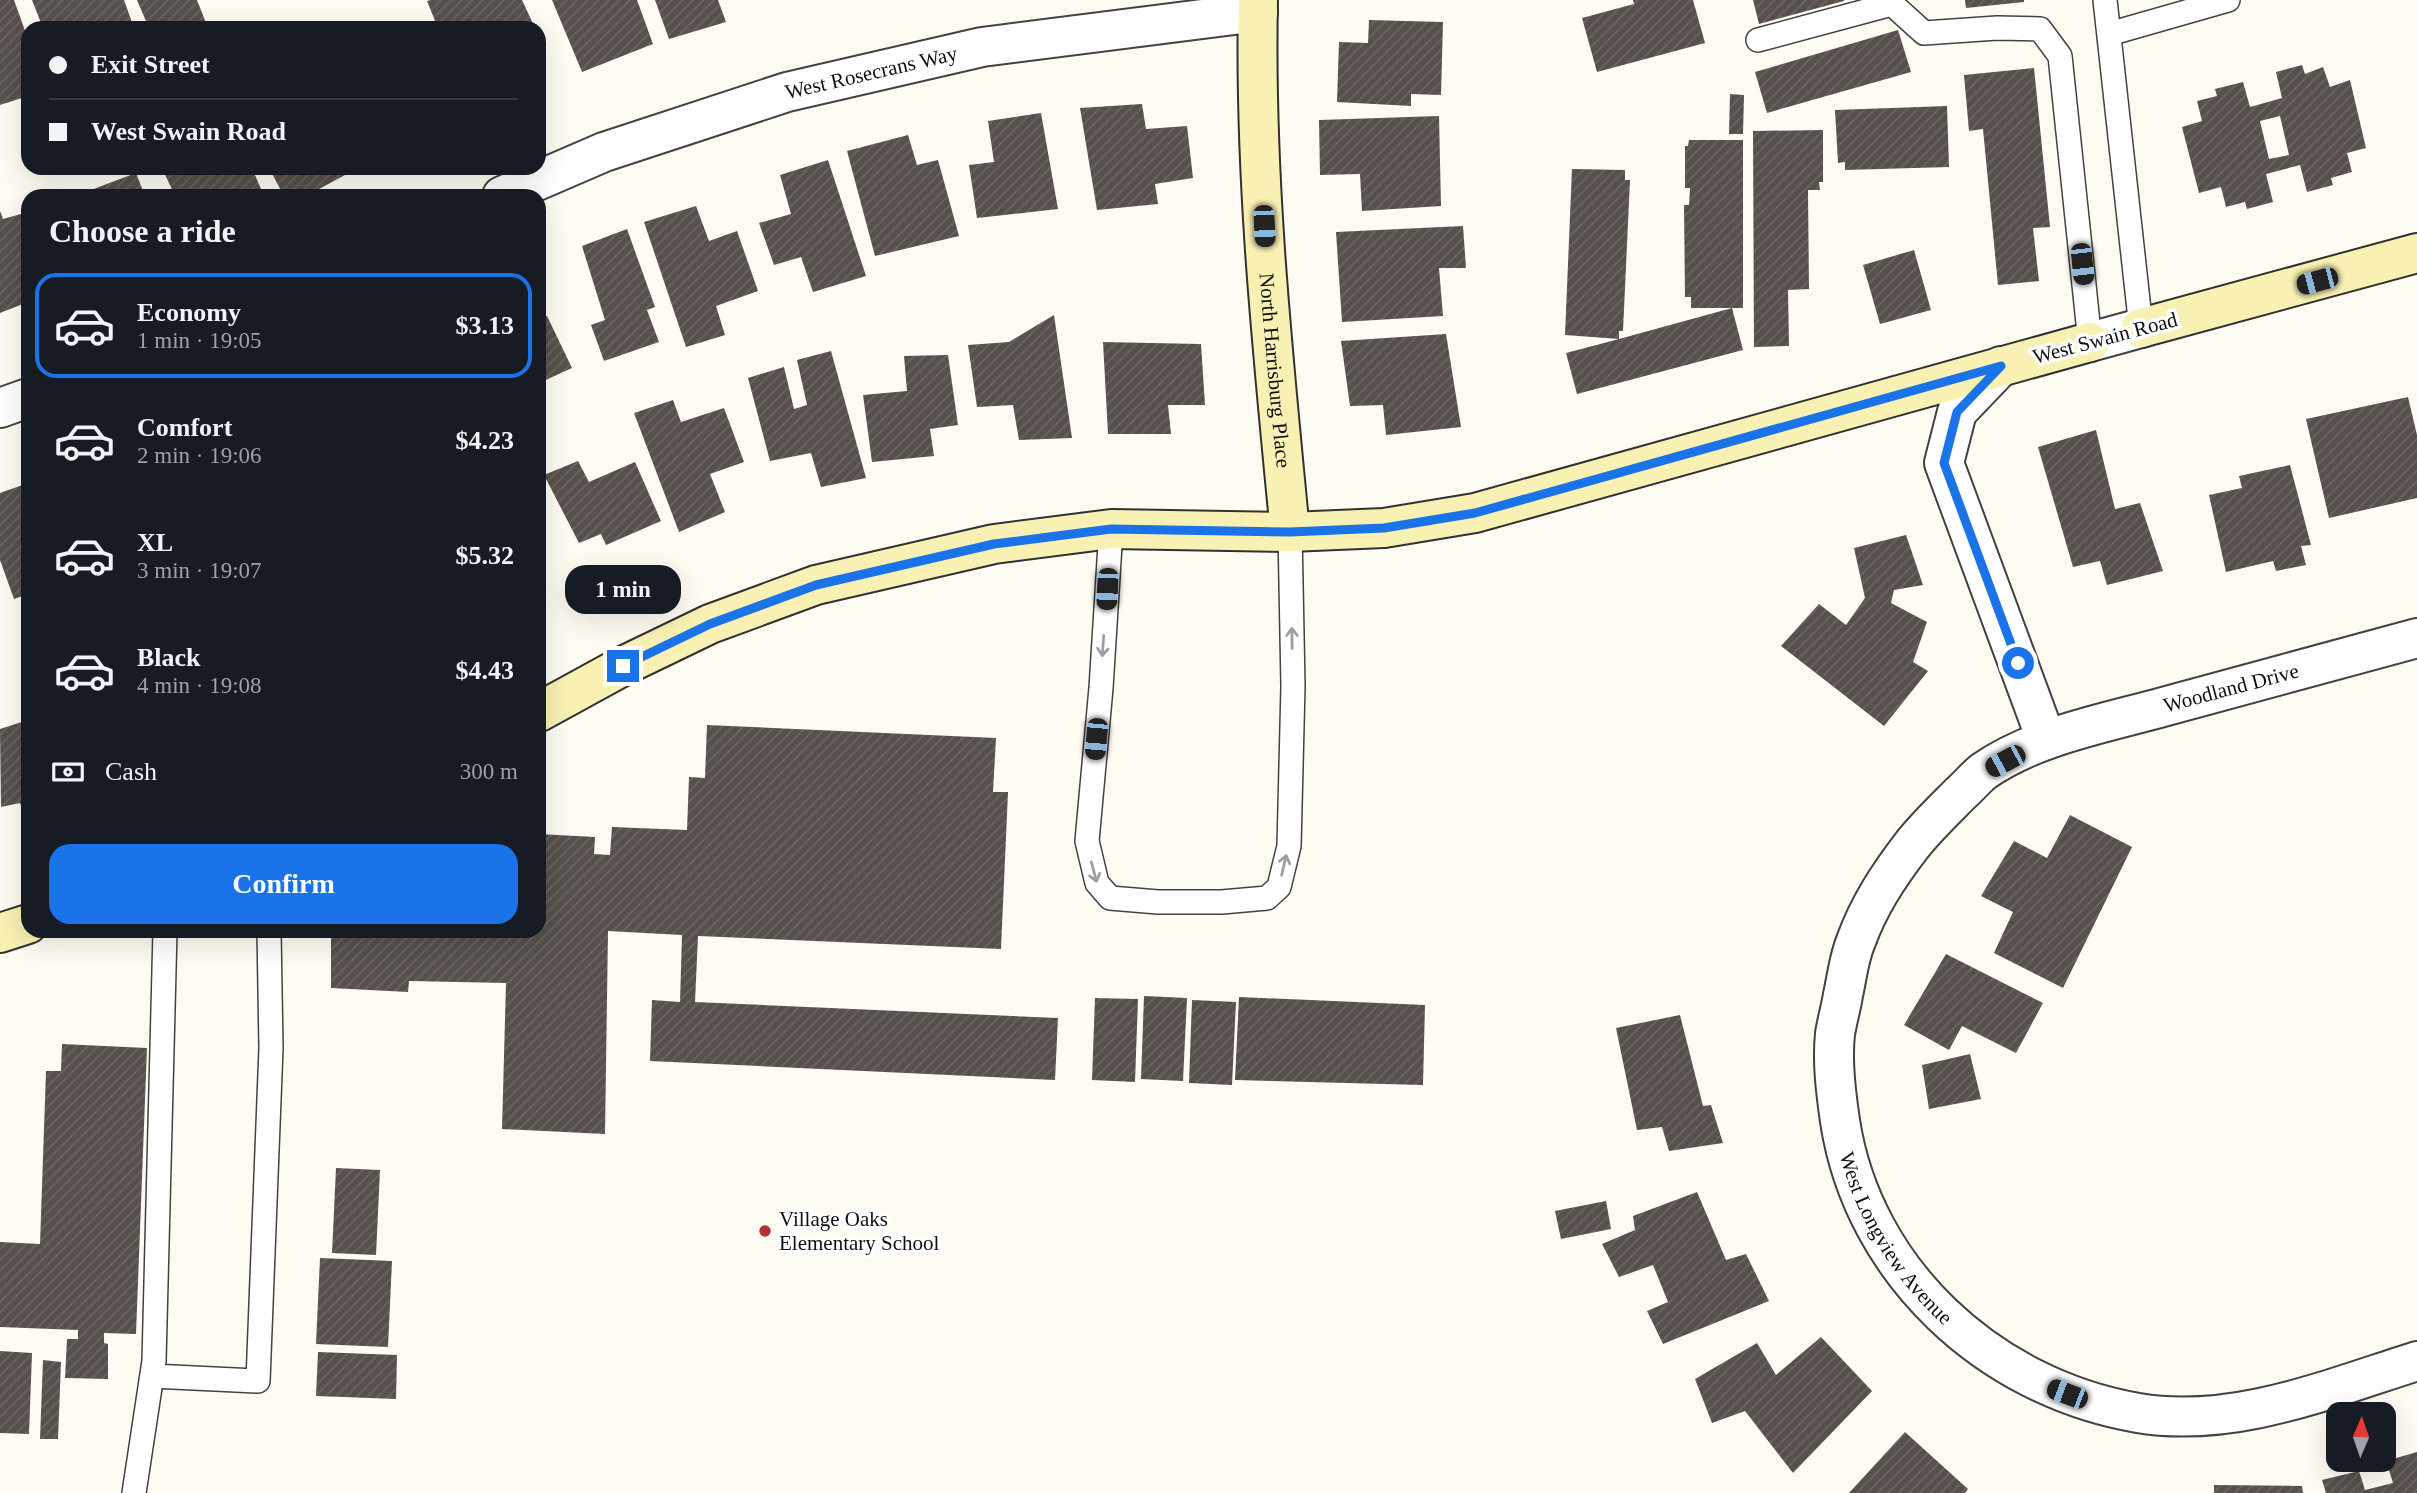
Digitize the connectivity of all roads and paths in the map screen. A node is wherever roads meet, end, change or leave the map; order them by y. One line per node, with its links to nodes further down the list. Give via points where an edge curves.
1 (2105, 0): 4 (lane)
2 (2228, 0): 4 (lane)
3 (1258, 6): 6 (street, West Rosecrans Way, via 982,47 787,92 604,152); 14 (street, North Harrisburg Place, via 1266,278)
4 (2109, 34): 8 (lane)
5 (1759, 40): 9 (lane, via 1892,4 1924,33 2040,29 2060,56)
6 (518, 189)
7 (2417, 253): 8 (street, West Swain Road)
8 (2141, 328): 9 (street, West Swain Road)
9 (2090, 342): 10 (street, West Swain Road)
10 (2001, 366): 14 (street, West Swain Road, via 1475,513 1384,528); 17 (street, via 1957,412 1944,463)
11 (21, 400): 12 (street)
12 (0, 408)
13 (1111, 529): 14 (street, West Swain Road); 14 (lane, one-way to 14, via 1087,841 1097,883 1110,898 1158,902 1267,898 1279,887 1289,846); 16 (street, West Swain Road, via 994,544 816,585 710,624)
14 (1290, 532)
15 (2417, 638): 17 (street, Woodland Drive)
16 (546, 708)
17 (2046, 739): 22 (street, West Longview Avenue, via 1984,772 1927,826 1885,879 1854,943 1835,1036 1836,1096 1853,1178 1885,1245 1931,1303 1964,1335 2002,1363 2090,1403 2187,1418 2274,1407)
18 (21, 926): 19 (street)
19 (0, 933)
20 (165, 938): 23 (lane)
21 (268, 938): 23 (lane, via 271,1048 258,1381)
22 (2417, 1361)
23 (152, 1376): 24 (lane)
24 (134, 1493)

